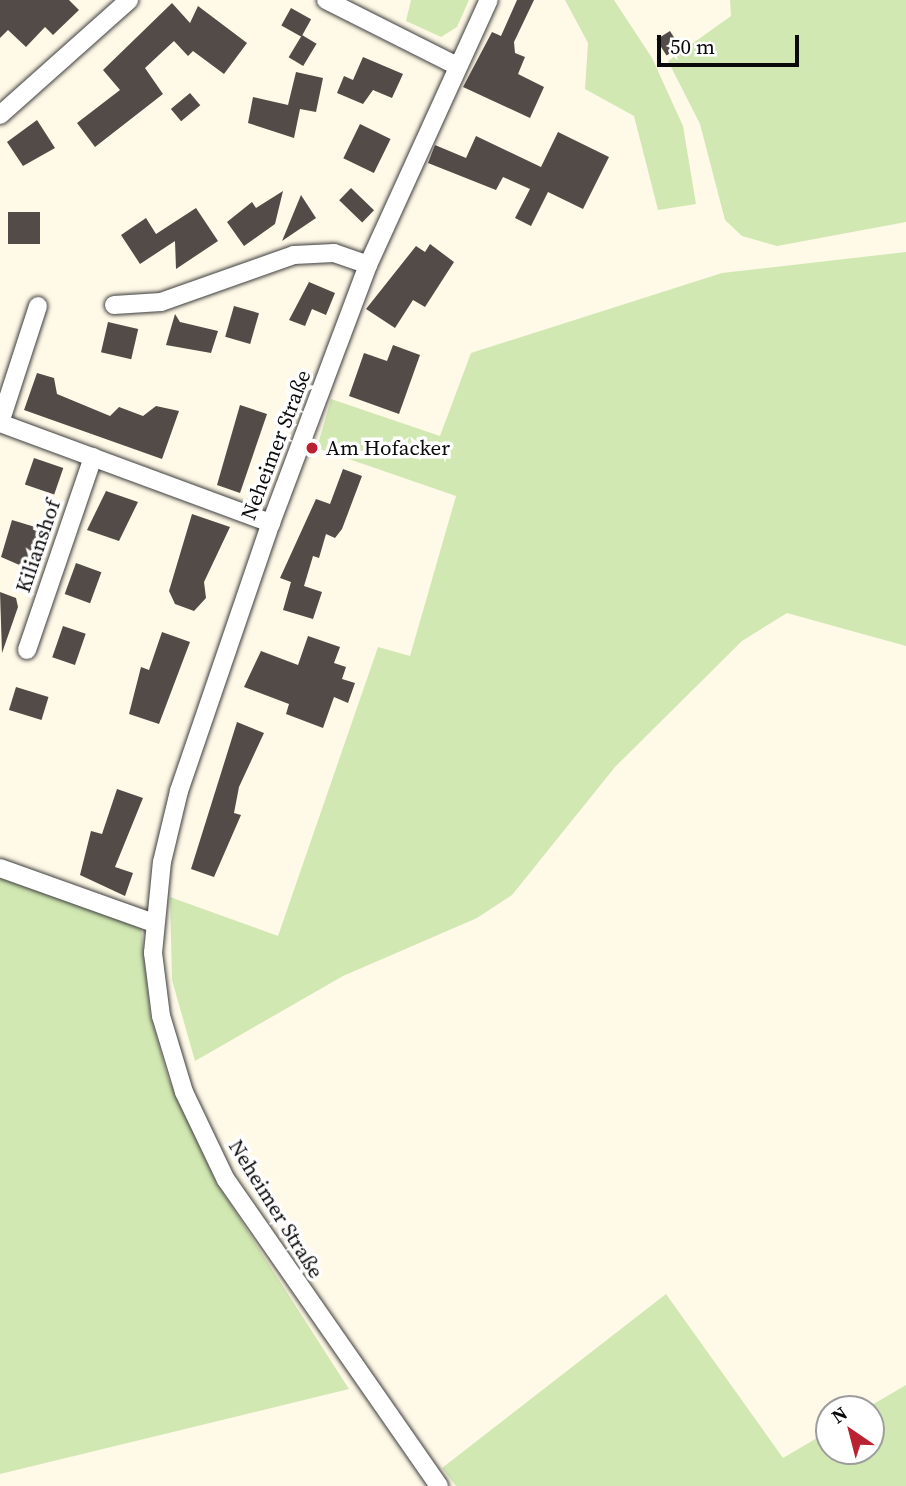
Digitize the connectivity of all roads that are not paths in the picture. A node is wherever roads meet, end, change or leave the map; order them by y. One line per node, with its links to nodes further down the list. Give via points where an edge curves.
1 (129, 0): 5 (street)
2 (326, 0): 4 (street)
3 (489, 0): 4 (street, Neheimer Straße)
4 (456, 65): 6 (street, Neheimer Straße)
5 (0, 115)
6 (368, 265): 7 (street, via 334,253 293,255 161,302); 11 (street, Neheimer Straße)
7 (114, 305)
8 (38, 306): 9 (street)
9 (0, 423): 10 (street)
10 (93, 457): 11 (street); 12 (street, Kilianshof)
11 (271, 523): 14 (street, Neheimer Straße, via 179,791)
12 (27, 650)
13 (0, 868): 14 (street)
14 (154, 923): 15 (street, Neheimer Straße, via 161,1016 184,1092 226,1180)
15 (439, 1486)

